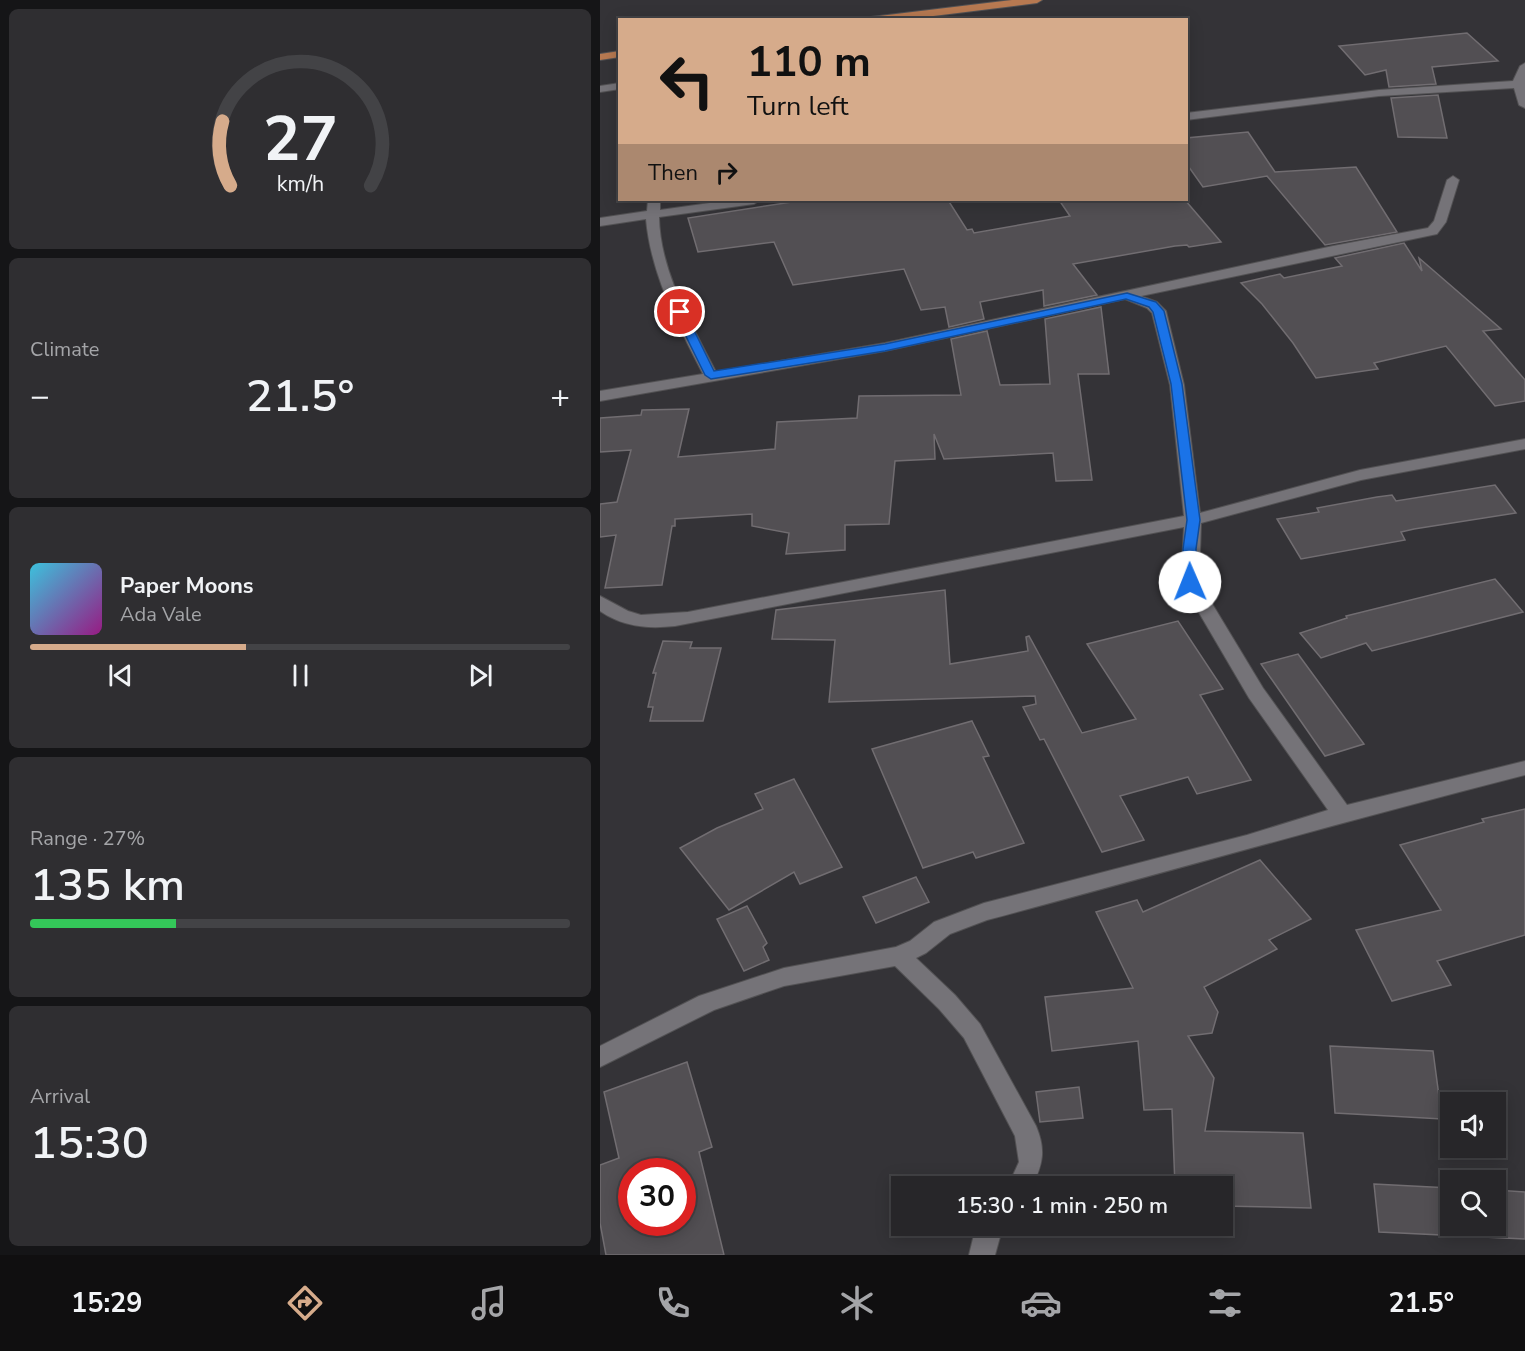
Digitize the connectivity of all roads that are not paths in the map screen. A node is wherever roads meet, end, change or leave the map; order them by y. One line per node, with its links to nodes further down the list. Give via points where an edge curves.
1 (1037, 0): 2 (main road)
2 (888, 18)
3 (618, 54): 4 (main road)
4 (600, 57)
5 (1525, 66): 6 (street)
6 (1522, 84): 9 (street); 10 (street, via 1379,93)
7 (618, 86): 8 (street)
8 (600, 89)
9 (1525, 105)
10 (1188, 117)
11 (1453, 180): 16 (street, via 1440,222 1432,231)
12 (654, 201): 14 (street)
13 (748, 201): 14 (street)
14 (651, 216): 15 (street); 17 (street, via 659,256 680,312)
15 (600, 222)
16 (1127, 296): 17 (street, via 885,347); 20 (street, via 1152,304 1159,311 1177,384)
17 (711, 375): 18 (street)
18 (600, 396)
19 (1525, 444): 20 (street, via 1360,475)
20 (1194, 520): 21 (street, via 656,623 618,616); 23 (street, via 1190,582 1256,693)
21 (600, 602)
22 (1525, 768): 23 (street)
23 (1342, 814): 24 (street, via 984,912 942,928)
24 (899, 956): 25 (street, via 784,977 718,999); 26 (street, via 972,1032 1027,1134 1031,1162)
25 (600, 1057)
26 (1025, 1176)
27 (986, 1236): 28 (street)
28 (982, 1255)

